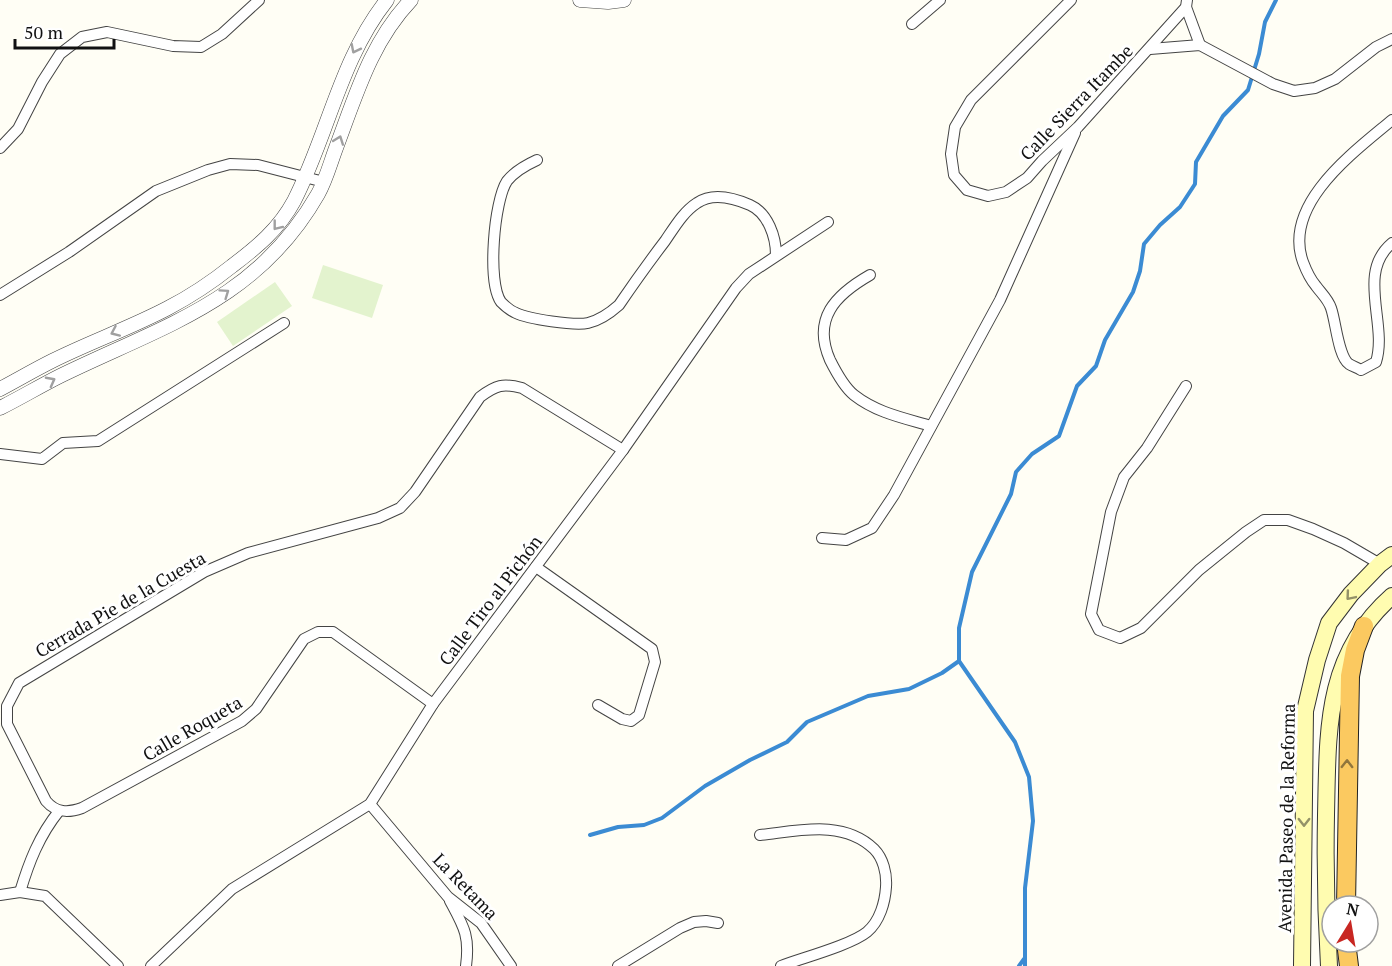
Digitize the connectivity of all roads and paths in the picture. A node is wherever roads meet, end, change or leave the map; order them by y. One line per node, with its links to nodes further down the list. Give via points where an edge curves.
1 (259, 0): 15 (street, via 222,34 201,47 173,46 107,32 82,38 60,54 18,129)
2 (387, 0): 17 (street, one-way to 17, via 350,59)
3 (411, 0): 18 (street, one-way to 3, via 366,66 388,28)
4 (580, 0): 5 (street)
5 (624, 0)
6 (940, 0): 9 (street)
7 (1071, 0): 14 (street, Calle Sierra Itambe, via 971,100 955,127 951,154 954,175 967,190 988,196 1006,192 1027,178)
8 (1187, 4): 11 (street); 12 (street, Calle Sierra Itambe)
9 (912, 24)
10 (1392, 39): 11 (street, via 1335,79 1315,88 1294,91)
11 (1200, 45): 12 (street, Calle Sierra Itambe)
12 (1150, 49): 14 (street, Calle Sierra Itambe)
13 (1392, 120): 20 (street, via 1331,174 1308,204 1299,233 1302,260 1329,302 1341,350 1347,363 1361,370 1376,362 1380,350 1374,279 1384,249)
14 (1078, 128): 28 (street, via 1005,291)
15 (0, 148)
16 (537, 160): 21 (street, via 508,180 497,216 494,288 502,303 516,314 569,324 587,324 605,316 619,304 683,216 698,202 716,197 753,207 768,223 776,240)
17 (305, 178): 18 (street); 23 (street, via 258,165 230,164 208,170 156,191); 26 (street, one-way to 26, via 269,236 217,278 167,309 51,361)
18 (324, 182): 27 (street, one-way to 18, via 59,376 175,324 227,292 281,247)
19 (828, 222): 21 (street, Calle Tiro al Pichón)
20 (1392, 243)
21 (776, 255): 29 (street, Calle Tiro al Pichón, via 736,288)
22 (870, 275): 28 (street, via 848,287 831,305 823,328 824,345 835,371 852,394 885,413)
23 (0, 295)
24 (284, 323): 30 (street, via 98,441 63,443 42,459)
25 (1186, 386): 32 (street, via 1124,477 1111,512 1091,614 1099,630 1120,638 1141,628 1199,570 1264,520 1288,520)
26 (0, 389)
27 (0, 408)
28 (931, 426): 31 (street, via 872,528 846,540)
29 (623, 450): 33 (street, Calle Tiro al Pichón); 39 (street, Cerrada Pie de la Cuesta, via 522,388 507,384 492,388 480,397 400,508 378,518 248,553 204,572 18,683 7,706 8,724 46,801)
30 (0, 454)
31 (822, 538)
32 (1386, 559): 52 (main road, Avenida Paseo de la Reforma, one-way to 52, via 1329,623 1305,711)
33 (536, 567): 36 (street, Calle Tiro al Pichón); 37 (street, via 652,649 656,662 639,715 631,721 622,719)
34 (1392, 596): 35 (main road)
35 (1364, 626): 42 (highway, one-way to 35, via 1350,676); 53 (main road, via 1344,661 1330,711 1326,852)
36 (433, 704): 38 (street, Calle Tiro al Pichón); 39 (street, Calle Roqueta, via 333,632 318,632 304,639 256,709 242,721 82,808)
37 (598, 705)
38 (370, 804): 44 (street, La Retama); 47 (street, Calle Tiro al Pichón, via 232,889)
39 (59, 811): 41 (street, via 37,844)
40 (760, 835): 51 (street, via 824,829 847,832 865,840 879,854 887,876 886,899 868,931)
41 (20, 892): 43 (street); 46 (street, via 45,896)
42 (1346, 894)
43 (0, 895)
44 (448, 897): 48 (street, via 466,931); 49 (street, La Retama, via 482,922)
45 (718, 923): 50 (street, via 694,922 680,928)
46 (118, 966)
47 (151, 966)
48 (466, 966)
49 (511, 966)
50 (618, 966)
51 (781, 966)
52 (1302, 966)
53 (1329, 966)

